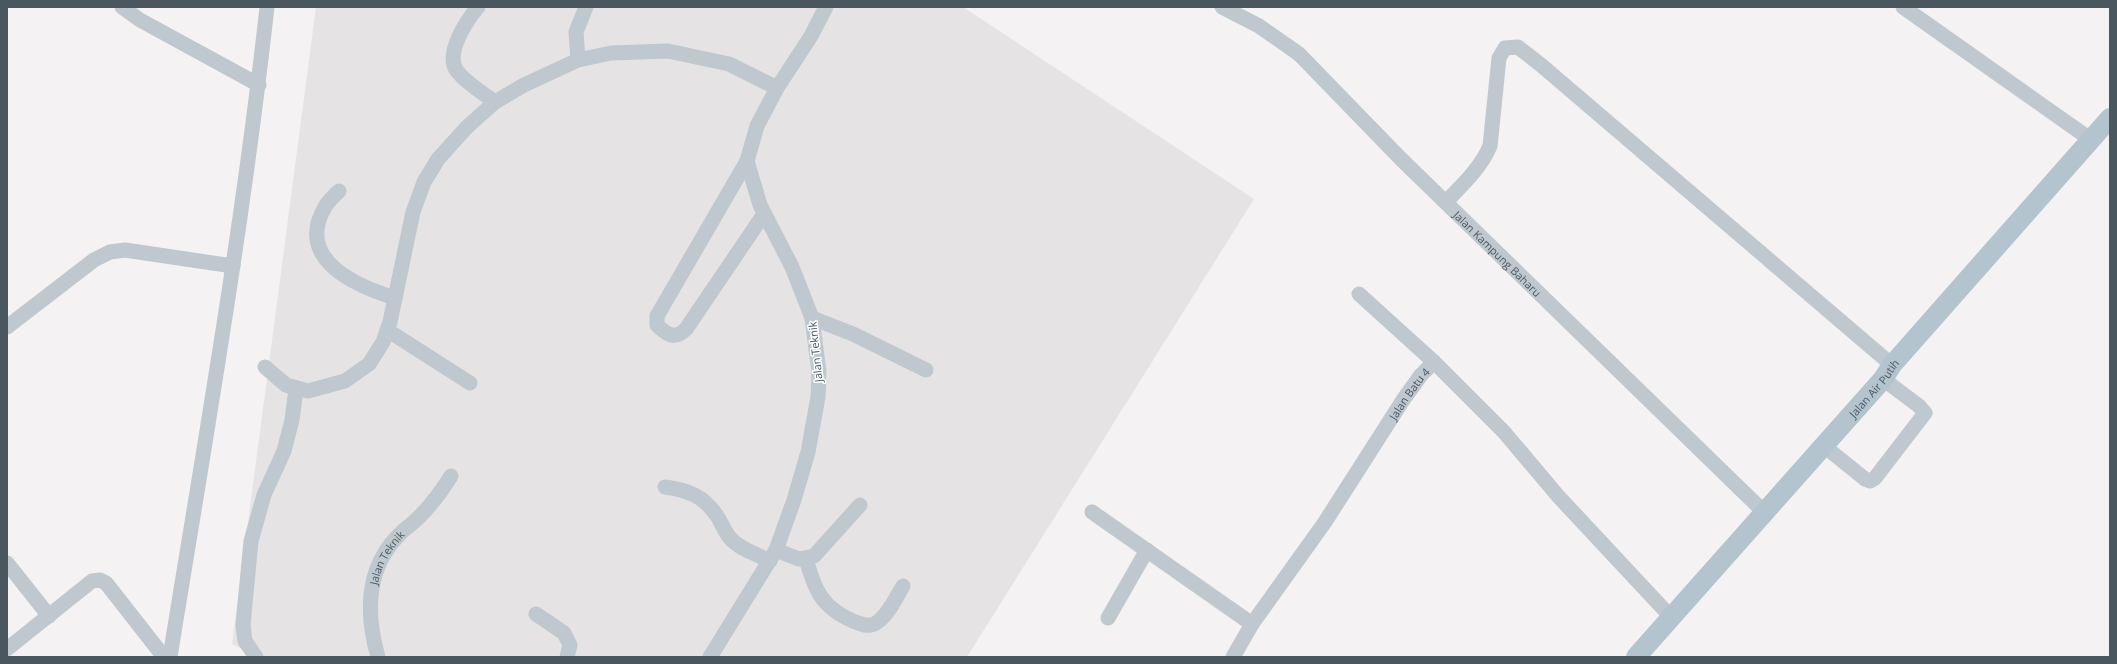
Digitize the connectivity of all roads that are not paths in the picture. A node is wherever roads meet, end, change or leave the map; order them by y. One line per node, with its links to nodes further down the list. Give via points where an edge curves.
1 (122, 7): 8 (street)
2 (267, 7): 10 (street)
3 (478, 7): 12 (street, via 456,43 454,65 460,75)
4 (586, 7): 9 (street, via 576,39)
5 (826, 7): 11 (street, via 811,36)
6 (1222, 7): 17 (street, Jalan Kampung Baharu, via 1259,26 1299,54)
7 (1903, 7): 14 (street)
8 (141, 13): 10 (street)
9 (578, 60): 11 (street, via 611,53 668,51 729,64); 12 (street, via 530,82)
10 (259, 85): 19 (street)
11 (776, 88): 15 (street, via 757,126)
12 (495, 102): 21 (street, via 453,140 424,182 413,212)
13 (2110, 118): 14 (main road, Jalan Air Putih)
14 (2090, 139): 28 (main road, Jalan Air Putih)
15 (747, 161): 18 (street, Jalan Teknik); 18 (street, via 657,316 657,325 663,331 680,336)
16 (339, 191): 21 (street, via 325,207 316,230 318,244 325,258 333,269 353,282)
17 (1446, 202): 28 (street, via 1471,176 1487,154 1499,58 1505,48 1518,47 1548,70); 36 (street, Jalan Kampung Baharu)
18 (764, 214): 22 (street, Jalan Teknik, via 792,267)
19 (233, 266): 23 (street, via 125,250 110,252 94,260); 49 (street)
20 (1359, 294): 25 (street)
21 (395, 298): 24 (street)
22 (812, 318): 27 (street, via 853,334); 38 (street, Jalan Teknik, via 819,372 818,397 808,452 794,500)
23 (7, 327)
24 (387, 330): 29 (street); 30 (street, via 376,356 345,381 308,391)
25 (1434, 362): 44 (street, Jalan Batu 4, via 1504,432 1558,496); 46 (street, Jalan Batu 4, via 1403,400 1325,522)
26 (265, 367): 30 (street, via 286,385)
27 (926, 370)
28 (1887, 372): 31 (main road, Jalan Air Putih); 31 (street, via 1925,413 1875,478 1870,481 1866,479)
29 (470, 383)
30 (296, 389): 50 (street, via 284,451 264,495 251,541 243,625 245,641)
31 (1824, 446): 36 (main road, Jalan Air Putih)
32 (452, 476): 51 (street, Jalan Teknik, via 430,506 397,537 374,572 369,607 373,641)
33 (665, 488): 38 (street, via 689,491 702,498 718,516 730,538 738,545)
34 (860, 506): 39 (street, via 814,556)
35 (1092, 512): 37 (street)
36 (1765, 513): 44 (main road, Jalan Air Putih)
37 (1147, 550): 45 (street); 46 (street)
38 (773, 555): 39 (street); 53 (street, Jalan Teknik)
39 (806, 559): 41 (street, via 814,586 823,602 841,616 864,625 877,623)
40 (7, 563): 43 (street)
41 (903, 586)
42 (536, 614): 52 (street, via 564,633 570,645)
43 (49, 616): 47 (street); 48 (street, via 92,581 100,580 106,583)
44 (1671, 617): 55 (main road, Jalan Air Putih)
45 (1108, 618)
46 (1252, 624): 54 (street, Jalan Batu 4)
47 (7, 649)
48 (164, 657)
49 (170, 657)
50 (256, 657)
51 (378, 657)
52 (567, 657)
53 (710, 657)
54 (1233, 657)
55 (1636, 657)

